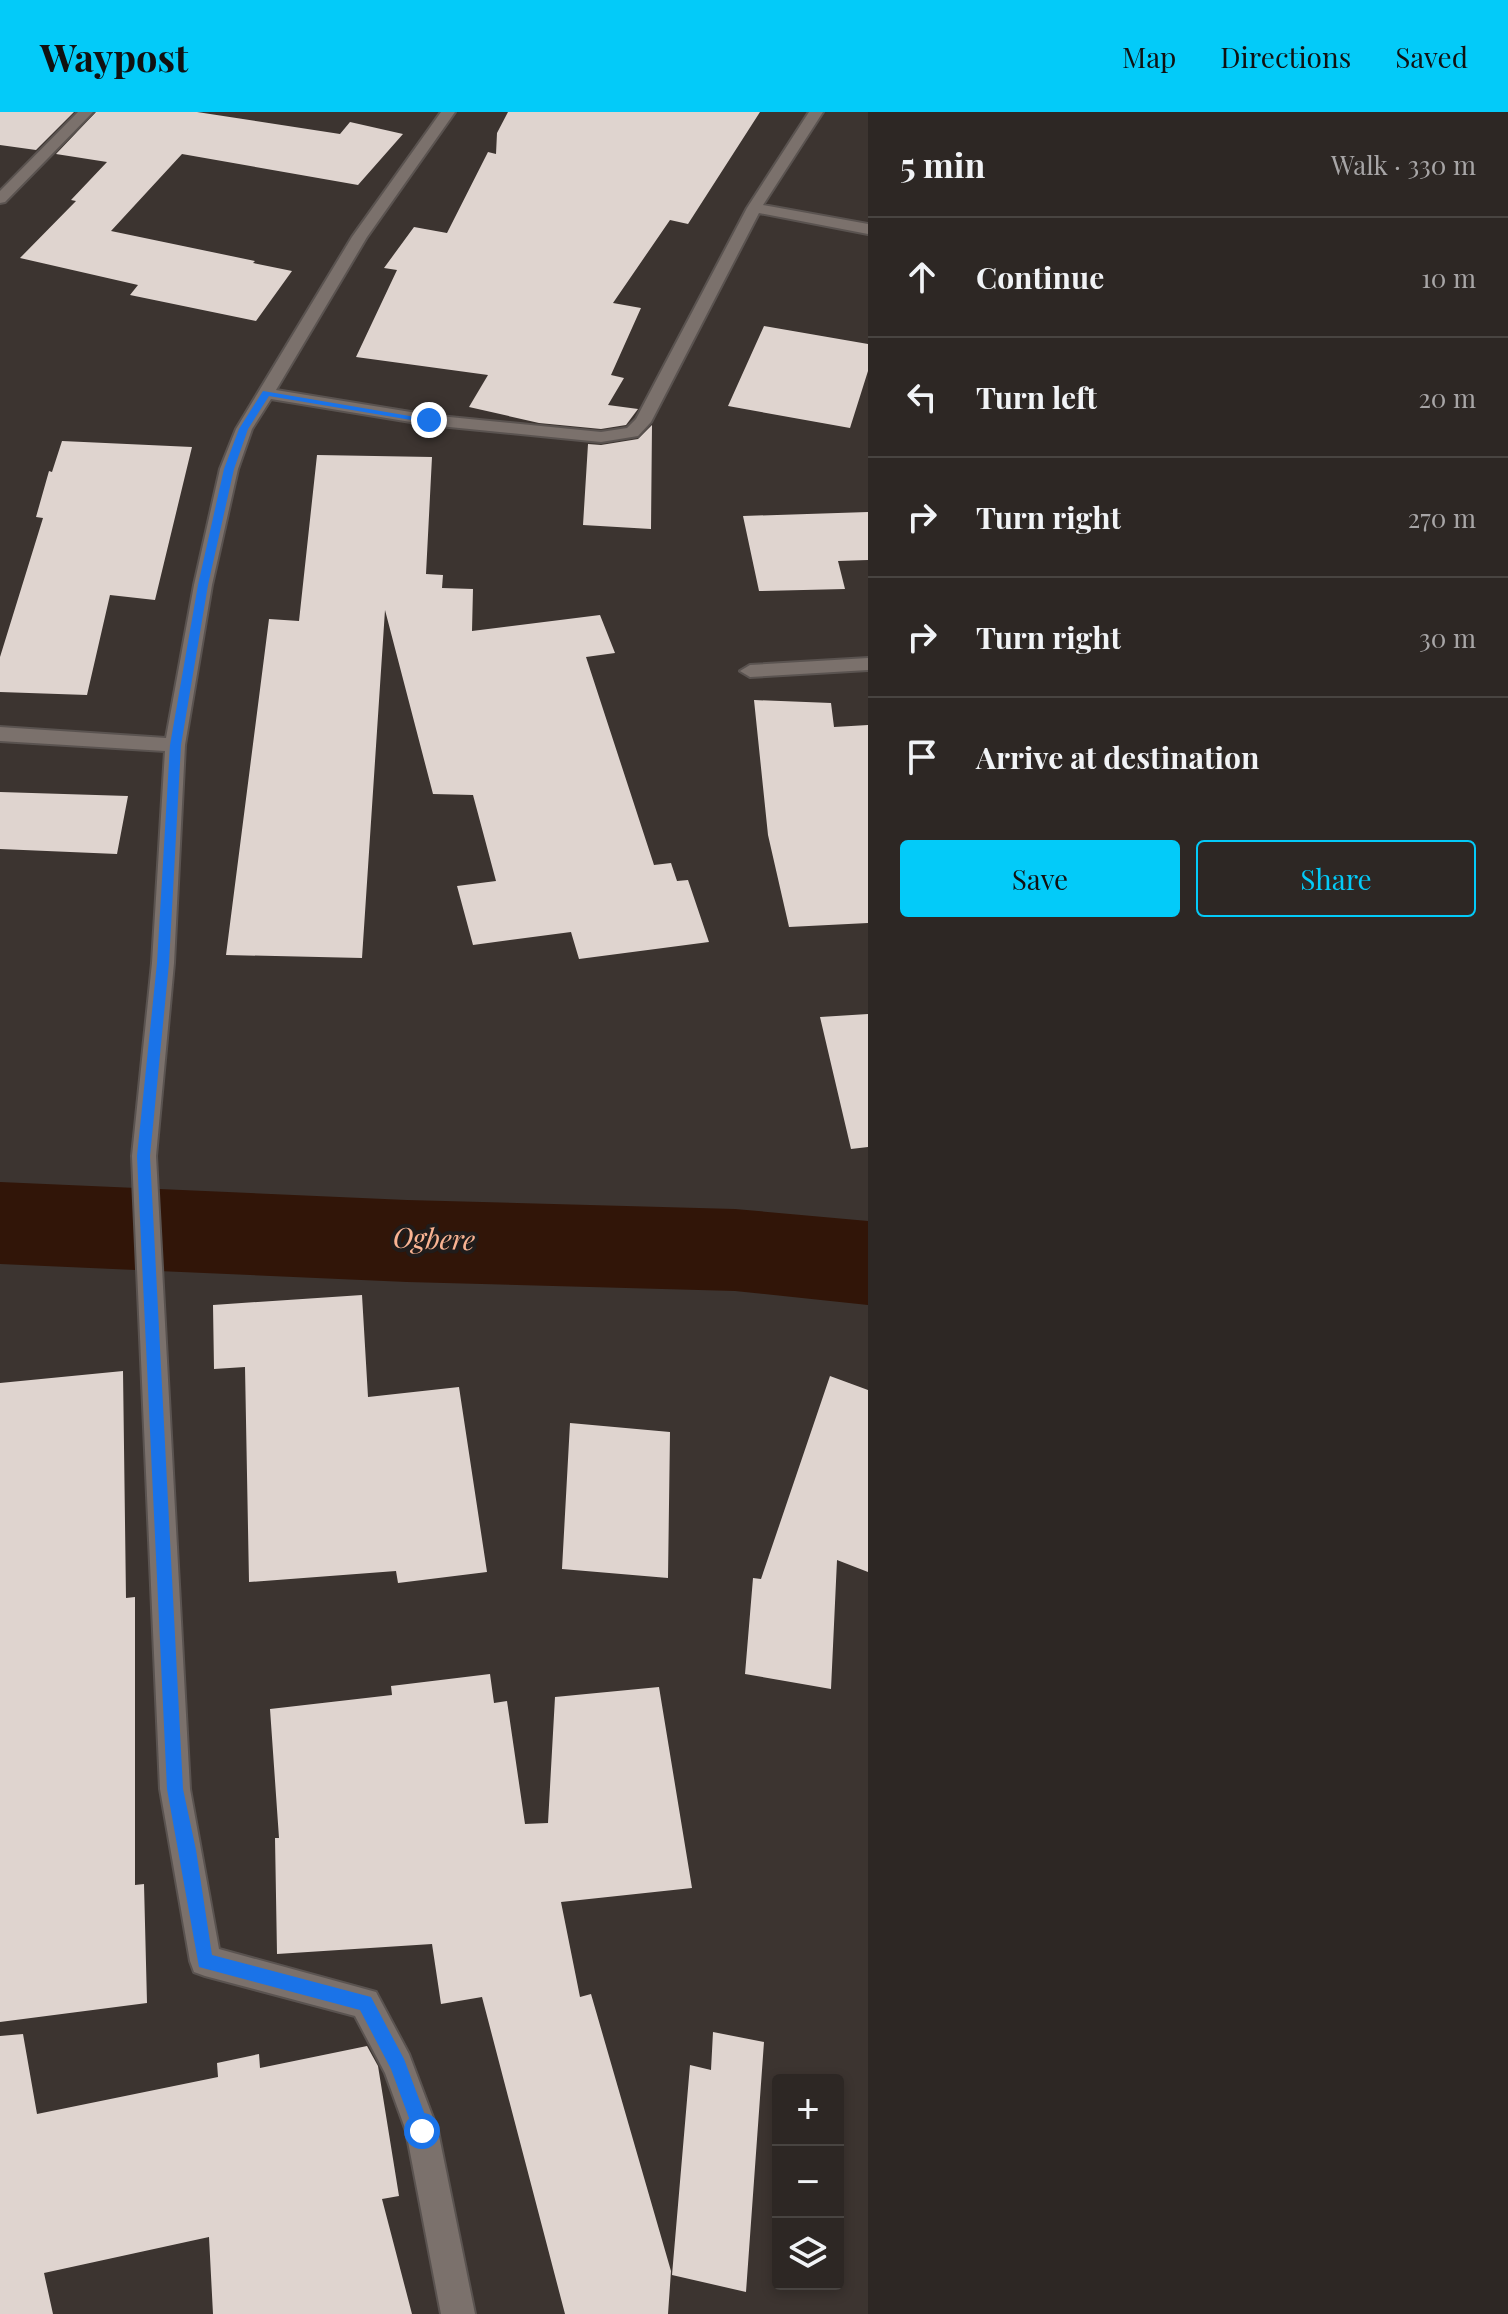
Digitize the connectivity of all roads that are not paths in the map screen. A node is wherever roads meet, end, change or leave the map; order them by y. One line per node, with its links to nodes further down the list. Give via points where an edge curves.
1 (86, 112): 4 (street)
2 (448, 112): 7 (street, via 360,237)
3 (816, 112): 5 (street)
4 (0, 199)
5 (754, 208): 6 (street); 7 (street, via 643,422 632,432 601,437 429,420)
6 (868, 229)
7 (267, 393): 11 (street, via 244,429 229,469)
8 (868, 664): 9 (street)
9 (750, 671)
10 (0, 734): 11 (street)
11 (175, 745): 12 (street, via 163,963 144,1156 175,1789 205,1961 365,2003 398,2065 422,2131)
12 (458, 2314)

